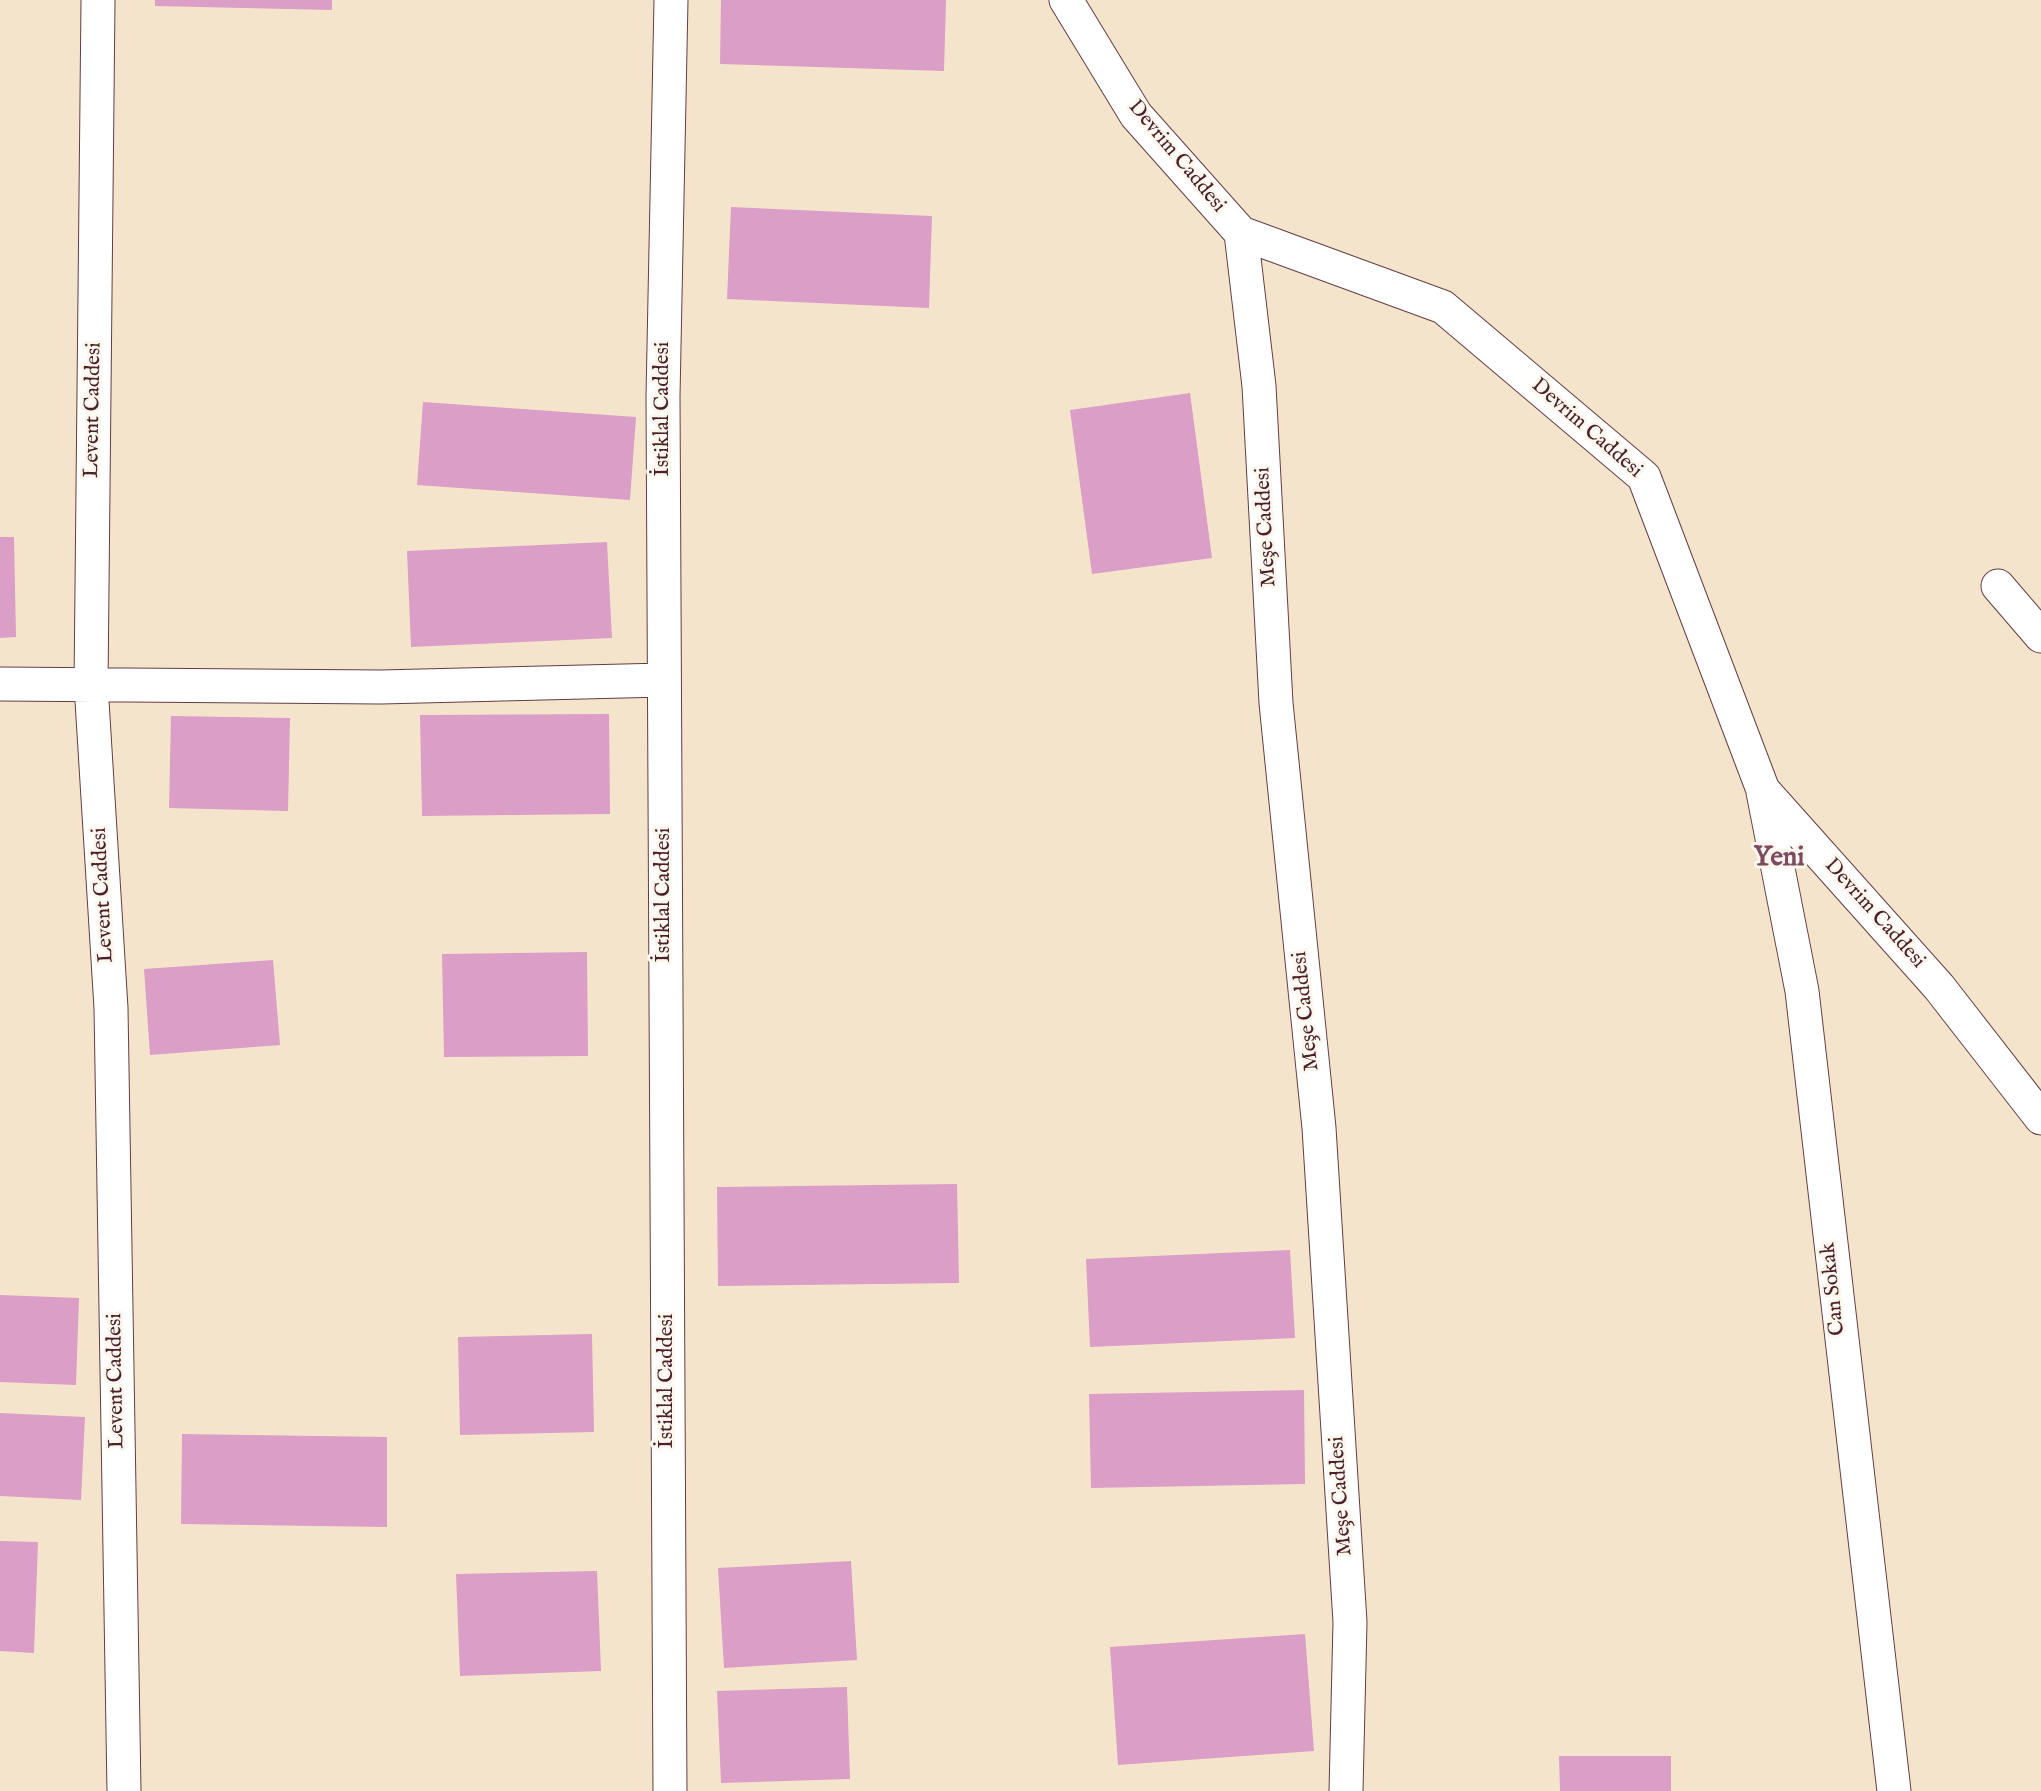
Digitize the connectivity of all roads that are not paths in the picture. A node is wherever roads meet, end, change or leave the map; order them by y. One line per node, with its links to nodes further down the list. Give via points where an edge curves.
1 (98, 0): 9 (street, Levent Caddesi)
2 (671, 0): 7 (street, İstiklal Caddesi, via 663,396)
3 (1066, 0): 4 (street, Devrim Caddesi, via 1136,115)
4 (1241, 233): 10 (street, Devrim Caddesi, via 1443,307 1644,477); 14 (street, Meşe Caddesi, via 1259,386 1276,703 1319,1128 1350,1622)
5 (1998, 586): 6 (street)
6 (2041, 636)
7 (664, 680): 9 (street, via 381,687); 13 (street, İstiklal Caddesi)
8 (0, 684): 9 (street)
9 (91, 685): 12 (street, Levent Caddesi, via 111,1008)
10 (1763, 790): 11 (street, Devrim Caddesi, via 1939,987); 15 (street, Can Sokak, via 1802,991)
11 (2041, 1118)
12 (124, 1791)
13 (670, 1791)
14 (1346, 1791)
15 (1894, 1791)

